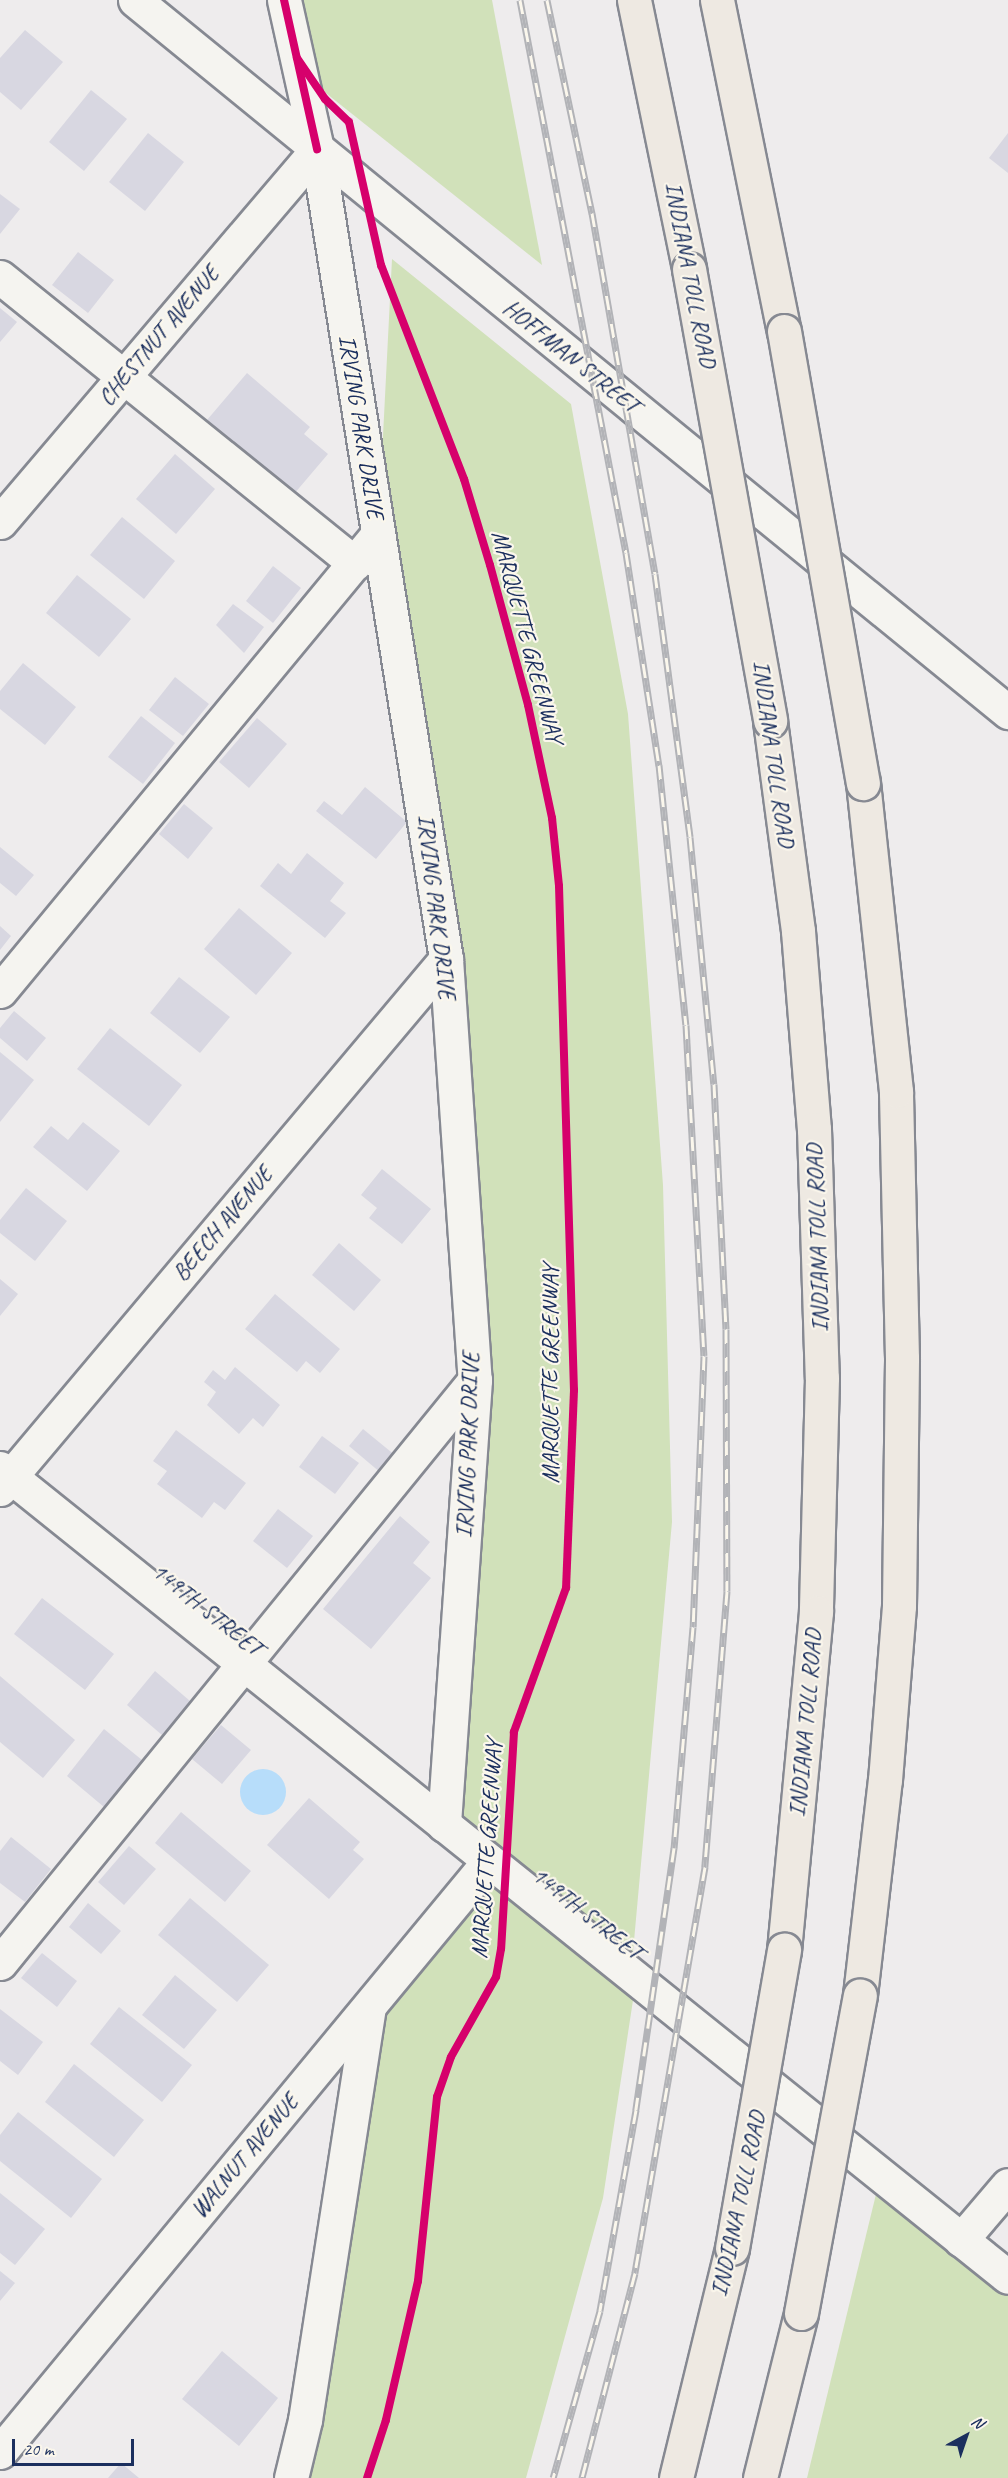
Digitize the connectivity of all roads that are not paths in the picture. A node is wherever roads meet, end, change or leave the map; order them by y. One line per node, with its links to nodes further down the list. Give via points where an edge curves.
1 (135, 0): 5 (street, HOFFMAN STREET)
2 (284, 0): 5 (street, IRVING PARK DRIVE)
3 (634, 0): 26 (highway, INDIANA TOLL ROAD, bridge, via 689,269 770,721 798,931 813,1117 822,1378 816,1612 783,1948 732,2248)
4 (717, 0): 27 (highway, bridge, via 784,331 863,783 896,1091 902,1358 899,1606 885,1780 860,1995 801,2313)
5 (317, 149): 7 (street, CHESTNUT AVENUE); 9 (street, IRVING PARK DRIVE); 11 (street, HOFFMAN STREET)
6 (0, 276): 7 (street)
7 (124, 377): 8 (street, CHESTNUT AVENUE); 10 (street)
8 (0, 522)
9 (378, 534): 10 (street); 12 (street, IRVING PARK DRIVE)
10 (355, 563): 13 (street)
11 (1008, 712)
12 (446, 959): 14 (street, IRVING PARK DRIVE); 15 (street, BEECH AVENUE)
13 (0, 991)
14 (475, 1380): 16 (street); 17 (street, IRVING PARK DRIVE)
15 (3, 1478): 16 (street, 149TH STREET)
16 (243, 1663): 17 (street, 149TH STREET); 19 (street)
17 (444, 1825): 18 (street, 149TH STREET)
18 (489, 1861): 20 (street, WALNUT AVENUE); 22 (street, 149TH STREET)
19 (0, 1963)
20 (369, 2006): 24 (street, WALNUT AVENUE); 25 (street, via 305,2420)
21 (1008, 2185): 22 (street)
22 (961, 2240): 23 (street, 149TH STREET)
23 (1008, 2277)
24 (0, 2452)
25 (291, 2478)
26 (676, 2478)
27 (760, 2478)

